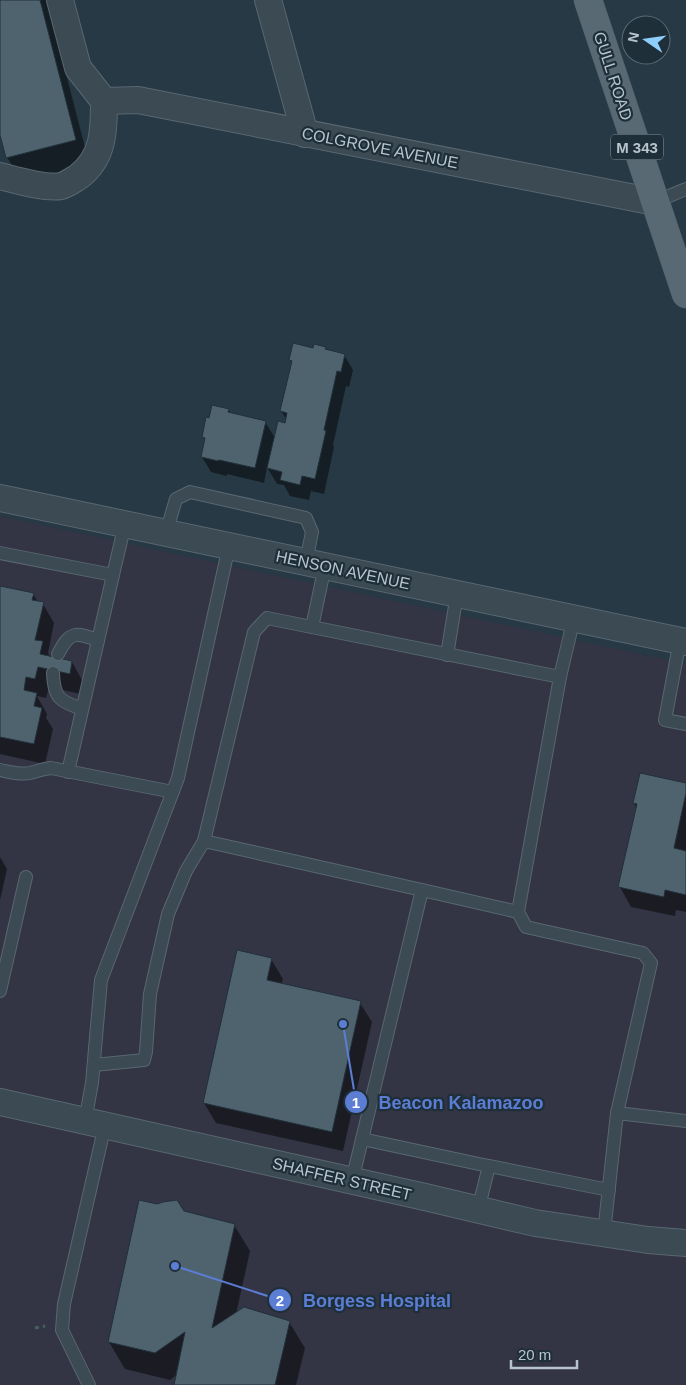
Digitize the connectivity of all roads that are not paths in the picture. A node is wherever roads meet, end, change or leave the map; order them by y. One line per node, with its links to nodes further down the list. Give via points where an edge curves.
1 (60, 0): 4 (street, via 78,68)
2 (268, 0): 5 (street)
3 (588, 0): 8 (main road, GULL ROAD / M 343)
4 (104, 101): 5 (street, COLGROVE AVENUE, via 138,100); 6 (street, via 99,151 86,171 61,186 33,184)
5 (305, 134): 8 (street, COLGROVE AVENUE)
6 (0, 176)
7 (686, 189): 8 (lane)
8 (655, 202): 9 (main road, GULL ROAD / M 343)
9 (686, 294)
10 (0, 498): 11 (street, HENSON AVENUE)
11 (125, 524): 12 (street, HENSON AVENUE); 16 (lane)
12 (166, 533): 13 (street, HENSON AVENUE); 15 (lane, via 176,499 190,492 306,518 312,532)
13 (229, 546): 15 (street, HENSON AVENUE); 30 (lane, via 178,778)
14 (0, 553): 16 (lane)
15 (315, 564): 17 (street, HENSON AVENUE); 19 (lane)
16 (113, 575): 20 (lane)
17 (457, 594): 18 (street, HENSON AVENUE); 23 (lane)
18 (574, 618): 21 (street, HENSON AVENUE); 25 (lane)
19 (312, 627): 23 (lane); 31 (lane, via 267,618 254,632)
20 (98, 640): 22 (lane, via 74,635 67,639); 26 (lane)
21 (683, 641): 27 (lane, via 665,720)
22 (58, 654)
23 (447, 655): 25 (lane)
24 (53, 673): 26 (lane, via 58,696)
25 (560, 677): 34 (lane)
26 (82, 709): 29 (lane)
27 (686, 724)
28 (0, 770): 29 (lane, via 17,774 51,768)
29 (68, 772): 30 (lane)
30 (172, 792): 36 (lane, via 101,980)
31 (204, 841): 33 (lane); 36 (lane, via 186,871 168,914 150,994 144,1060)
32 (26, 877): 35 (lane)
33 (422, 890): 34 (lane); 41 (lane)
34 (518, 912): 38 (lane, via 526,927 643,953 652,963)
35 (0, 991)
36 (94, 1065): 40 (lane)
37 (0, 1102): 40 (street, SHAFFER STREET)
38 (617, 1113): 39 (lane); 44 (lane)
39 (686, 1121)
40 (95, 1123): 43 (street, SHAFFER STREET); 48 (lane, via 62,1330)
41 (362, 1139): 42 (lane); 43 (lane)
42 (489, 1166): 44 (lane); 45 (lane)
43 (352, 1181): 45 (street, SHAFFER STREET)
44 (609, 1190): 46 (lane)
45 (478, 1210): 46 (street, SHAFFER STREET, via 535,1223)
46 (604, 1233): 47 (street, SHAFFER STREET)
47 (686, 1243)
48 (89, 1385)

